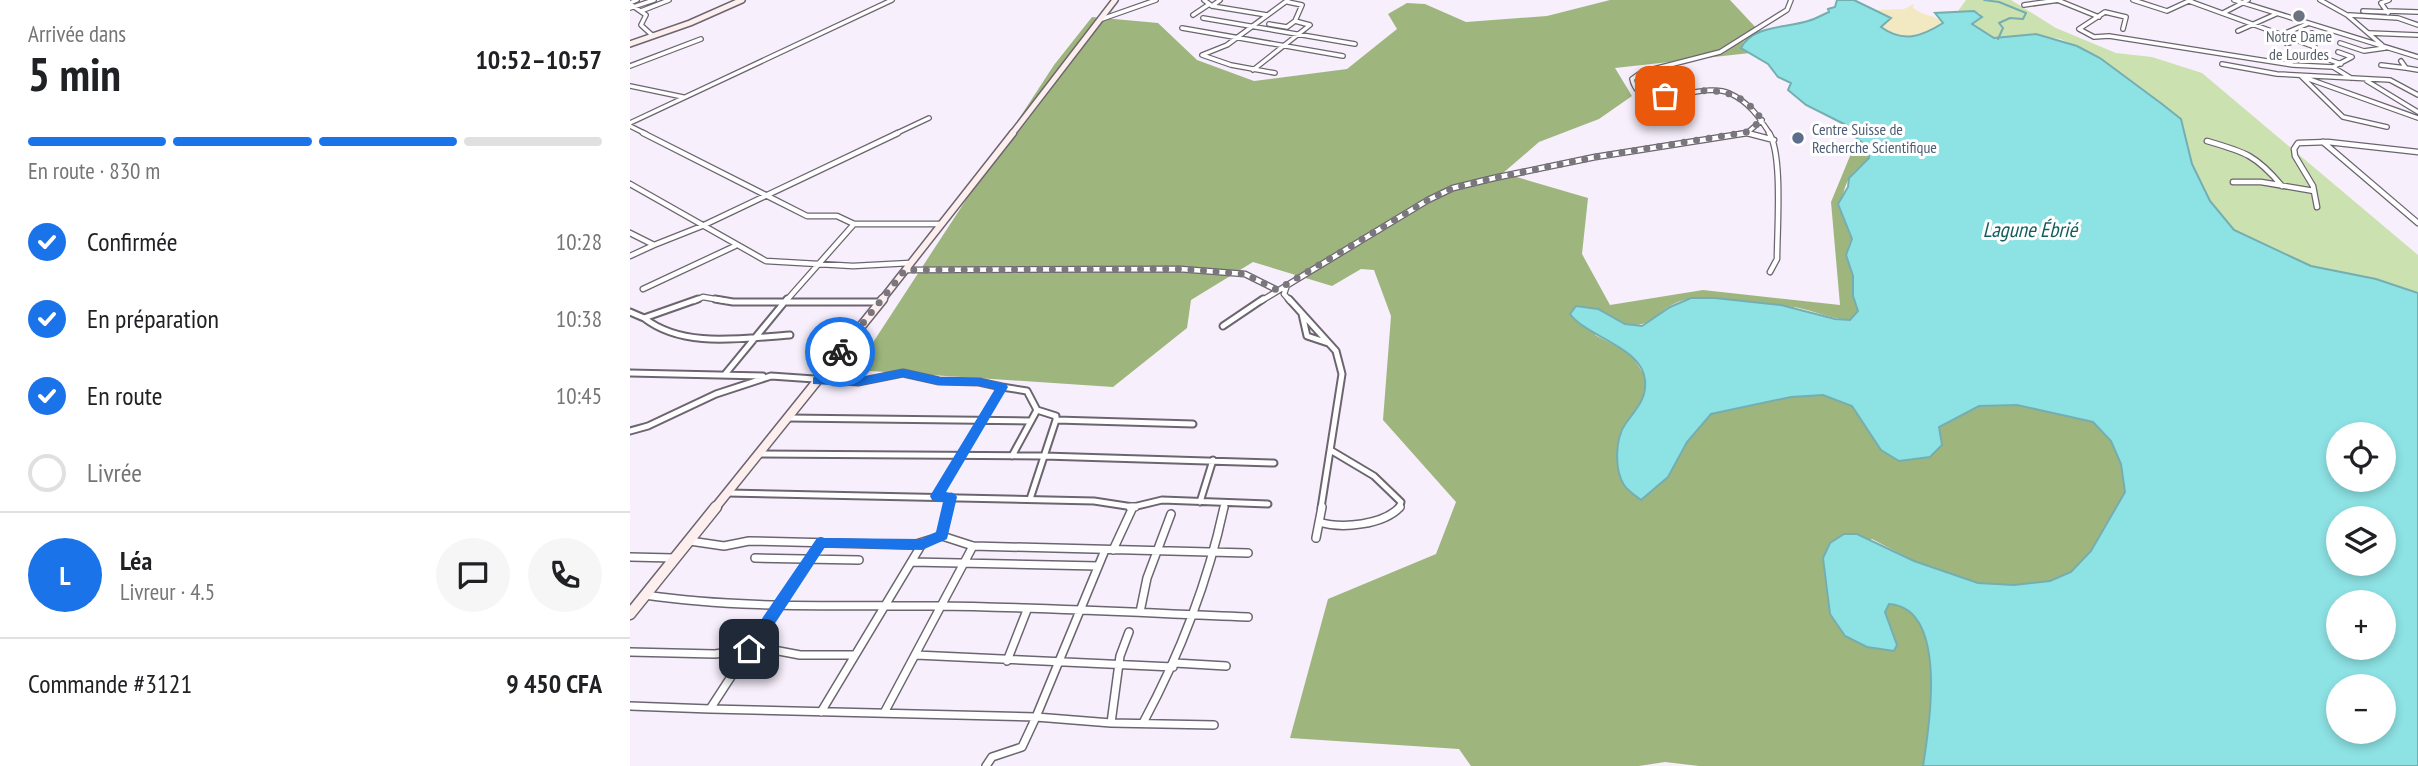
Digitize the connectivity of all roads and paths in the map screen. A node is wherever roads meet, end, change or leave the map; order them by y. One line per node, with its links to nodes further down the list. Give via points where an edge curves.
1 (636, 0): 20 (street)
2 (654, 0): 20 (street)
3 (669, 0): 24 (street)
4 (742, 0): 51 (street)
5 (892, 0): 83 (street)
6 (1115, 0): 36 (street)
7 (1156, 0): 36 (street)
8 (1204, 0): 21 (street)
9 (1220, 0): 21 (street)
10 (1308, 0): 22 (street)
11 (1791, 0): 89 (street, via 1787,10 1720,51 1642,72 1632,79 1634,89 1648,98 1700,89 1728,92 1743,99)
12 (2058, 0): 23 (street); 33 (street)
13 (2133, 0): 18 (street, via 2168,11)
14 (2234, 0): 19 (street)
15 (2320, 0): 32 (street)
16 (2389, 0): 26 (street, via 2381,3)
17 (1289, 1): 22 (street); 31 (street)
18 (2190, 1): 28 (street)
19 (2246, 2): 28 (street); 29 (street)
20 (631, 5): 24 (street)
21 (1210, 5): 30 (street); 31 (street)
22 (1302, 5): 37 (street)
23 (2024, 5)
24 (641, 11): 51 (street, via 646,18 641,25)
25 (2363, 11): 26 (street)
26 (2388, 12): 27 (street); 34 (street)
27 (2418, 12)
28 (2223, 13): 40 (street)
29 (2276, 13): 38 (street); 40 (street)
30 (1193, 15)
31 (1268, 15): 42 (street)
32 (2347, 15): 34 (street); 47 (street)
33 (2099, 17): 44 (street, via 2105,12 2126,17); 73 (street, via 2079,29 2094,37 2272,63)
34 (2393, 17): 41 (street)
35 (1203, 18): 42 (street)
36 (1102, 19): 105 (street)
37 (1295, 22): 39 (street, via 1287,27); 48 (street, via 1310,25)
38 (2307, 23): 49 (street); 61 (street)
39 (1269, 24)
40 (2255, 25): 45 (street); 49 (street)
41 (2418, 25)
42 (1253, 26): 48 (street); 52 (street)
43 (1182, 28): 52 (street)
44 (2123, 29)
45 (2238, 31)
46 (2312, 33): 55 (street)
47 (2368, 33): 50 (street); 61 (street)
48 (1299, 34): 58 (street); 60 (street)
49 (2283, 35): 54 (street); 55 (street)
50 (2418, 35)
51 (653, 36): 57 (street)
52 (1236, 38): 60 (street); 75 (street, via 1202,55)
53 (701, 39): 72 (street)
54 (2269, 40)
55 (2297, 40): 59 (street); 62 (street)
56 (2340, 43): 63 (street, via 2364,51)
57 (630, 44)
58 (1355, 44)
59 (2287, 44)
60 (1284, 46): 66 (street); 75 (street)
61 (2382, 46): 63 (street)
62 (2315, 47)
63 (2387, 48): 67 (street)
64 (2337, 52): 70 (street, via 2352,57)
65 (2316, 55): 70 (street)
66 (1343, 56)
67 (2418, 57)
68 (2401, 61): 74 (street)
69 (2222, 64): 78 (street)
70 (2341, 64): 73 (street)
71 (2381, 65): 74 (street)
72 (630, 66)
73 (2333, 67): 79 (street)
74 (2406, 68): 76 (street)
75 (1253, 70): 77 (street)
76 (2418, 70)
77 (1275, 73)
78 (2301, 76): 79 (street); 88 (street); 91 (street, via 2343,117)
79 (2354, 80): 80 (street)
80 (2366, 81): 82 (street, via 2393,81); 85 (street)
81 (630, 86): 83 (street)
82 (2418, 95)
83 (683, 97): 90 (street)
84 (2418, 105): 85 (street)
85 (2408, 106): 86 (street)
86 (2418, 112)
87 (929, 118): 101 (street)
88 (2418, 118)
89 (1762, 120): 92 (street); 93 (street)
90 (630, 124): 101 (street)
91 (2387, 127)
92 (1747, 132): 93 (street); 114 (street, via 1595,157 1453,188)
93 (1774, 139): 113 (street, via 1777,259)
94 (2207, 141): 99 (street, via 2256,158)
95 (2323, 142): 96 (street); 100 (street, via 2298,142 2294,149); 103 (street)
96 (2418, 152)
97 (2233, 182): 99 (street)
98 (630, 184): 106 (street)
99 (2282, 186): 100 (street)
100 (2314, 191): 102 (street)
101 (765, 195): 104 (street, via 807,216 837,216); 106 (street)
102 (2317, 207)
103 (2418, 223)
104 (854, 224): 105 (street); 111 (street)
105 (943, 224): 112 (street)
106 (702, 226): 108 (street); 109 (street)
107 (630, 233): 108 (street)
108 (654, 245): 110 (street)
109 (736, 245): 111 (street, via 766,261); 115 (street)
110 (630, 256)
111 (817, 264): 112 (street); 120 (street)
112 (907, 267): 116 (street, via 1180,269 1245,274); 119 (street)
113 (1770, 272)
114 (1287, 285): 116 (street); 117 (street)
115 (643, 289)
116 (1277, 290): 118 (street)
117 (1284, 294): 118 (street); 122 (street)
118 (1271, 295): 124 (street)
119 (878, 302): 120 (street); 131 (street)
120 (787, 303): 123 (street, via 703,297); 126 (street)
121 (630, 312): 123 (street)
122 (1302, 312): 127 (street); 127 (street, via 1307,336)
123 (644, 318): 126 (street, via 673,335)
124 (1223, 326)
125 (790, 335): 126 (street)
126 (758, 337): 129 (street)
127 (1328, 343): 140 (street, via 1340,360 1342,374)
128 (630, 373): 129 (street)
129 (726, 373): 130 (street)
130 (771, 376): 131 (street); 139 (street)
131 (817, 381): 132 (street, via 858,382 903,373); 134 (street)
132 (1002, 387): 133 (street, via 1027,391); 135 (street)
133 (1037, 410): 136 (street); 137 (street, via 1056,416)
134 (788, 418): 135 (street); 141 (street)
135 (983, 421): 136 (street); 144 (street)
136 (1030, 421): 142 (street)
137 (1056, 421): 138 (street); 143 (street)
138 (1194, 424)
139 (630, 431)
140 (1332, 451): 156 (street); 156 (street, via 1374,476 1401,502 1390,514 1356,524)
141 (759, 454): 144 (street); 147 (street)
142 (1012, 456): 143 (street); 144 (street)
143 (1044, 456): 145 (street); 150 (street)
144 (961, 457): 148 (street)
145 (1213, 460): 146 (street); 151 (street)
146 (1274, 463)
147 (727, 493): 148 (street); 159 (street)
148 (937, 496): 149 (street)
149 (951, 497): 150 (street); 157 (street)
150 (1030, 499): 154 (street)
151 (1200, 502): 152 (street); 154 (street, via 1162,500)
152 (1225, 503): 153 (street); 165 (street)
153 (1268, 504)
154 (1133, 507): 163 (street)
155 (1171, 514): 164 (street)
156 (1319, 522): 158 (street)
157 (942, 536): 161 (street); 162 (street)
158 (1316, 538)
159 (687, 541): 160 (street, via 724,546 749,541); 168 (street)
160 (821, 542): 161 (street); 170 (street)
161 (922, 544): 172 (street)
162 (974, 546): 163 (street); 173 (street)
163 (1109, 550): 164 (street); 174 (street)
164 (1158, 551): 165 (street); 181 (street)
165 (1213, 551): 166 (street); 183 (street)
166 (1248, 553)
167 (630, 557): 168 (street)
168 (673, 558): 175 (street)
169 (755, 558): 170 (street)
170 (810, 559): 171 (street); 176 (street)
171 (859, 560)
172 (912, 562): 173 (street); 178 (street)
173 (963, 564): 174 (street); 177 (street)
174 (1098, 566): 180 (street)
175 (645, 595): 176 (street, via 692,602); 182 (street)
176 (780, 604): 178 (street); 186 (street)
177 (939, 606): 178 (street); 179 (street); 188 (street)
178 (884, 607): 189 (street)
179 (1027, 610): 180 (street); 190 (street)
180 (1081, 611): 181 (street); 191 (street)
181 (1140, 611): 183 (street)
182 (630, 614)
183 (1191, 615): 184 (street); 193 (street)
184 (1248, 617)
185 (1129, 632): 192 (street)
186 (749, 649): 187 (street, via 715,654); 189 (street); 196 (street)
187 (630, 652)
188 (916, 655): 190 (street); 198 (street)
189 (855, 656): 197 (street)
190 (1007, 661): 191 (street)
191 (1060, 662): 192 (street); 199 (street)
192 (1119, 665): 193 (street); 200 (street)
193 (1174, 665): 194 (street); 201 (street)
194 (1226, 666)
195 (630, 706): 196 (street)
196 (710, 709): 197 (street)
197 (821, 712): 198 (street)
198 (884, 713): 199 (street)
199 (1035, 717): 200 (street); 203 (street, via 1022,747 992,757)
200 (1111, 723): 201 (street)
201 (1143, 723): 202 (street)
202 (1214, 724)
203 (986, 766)

